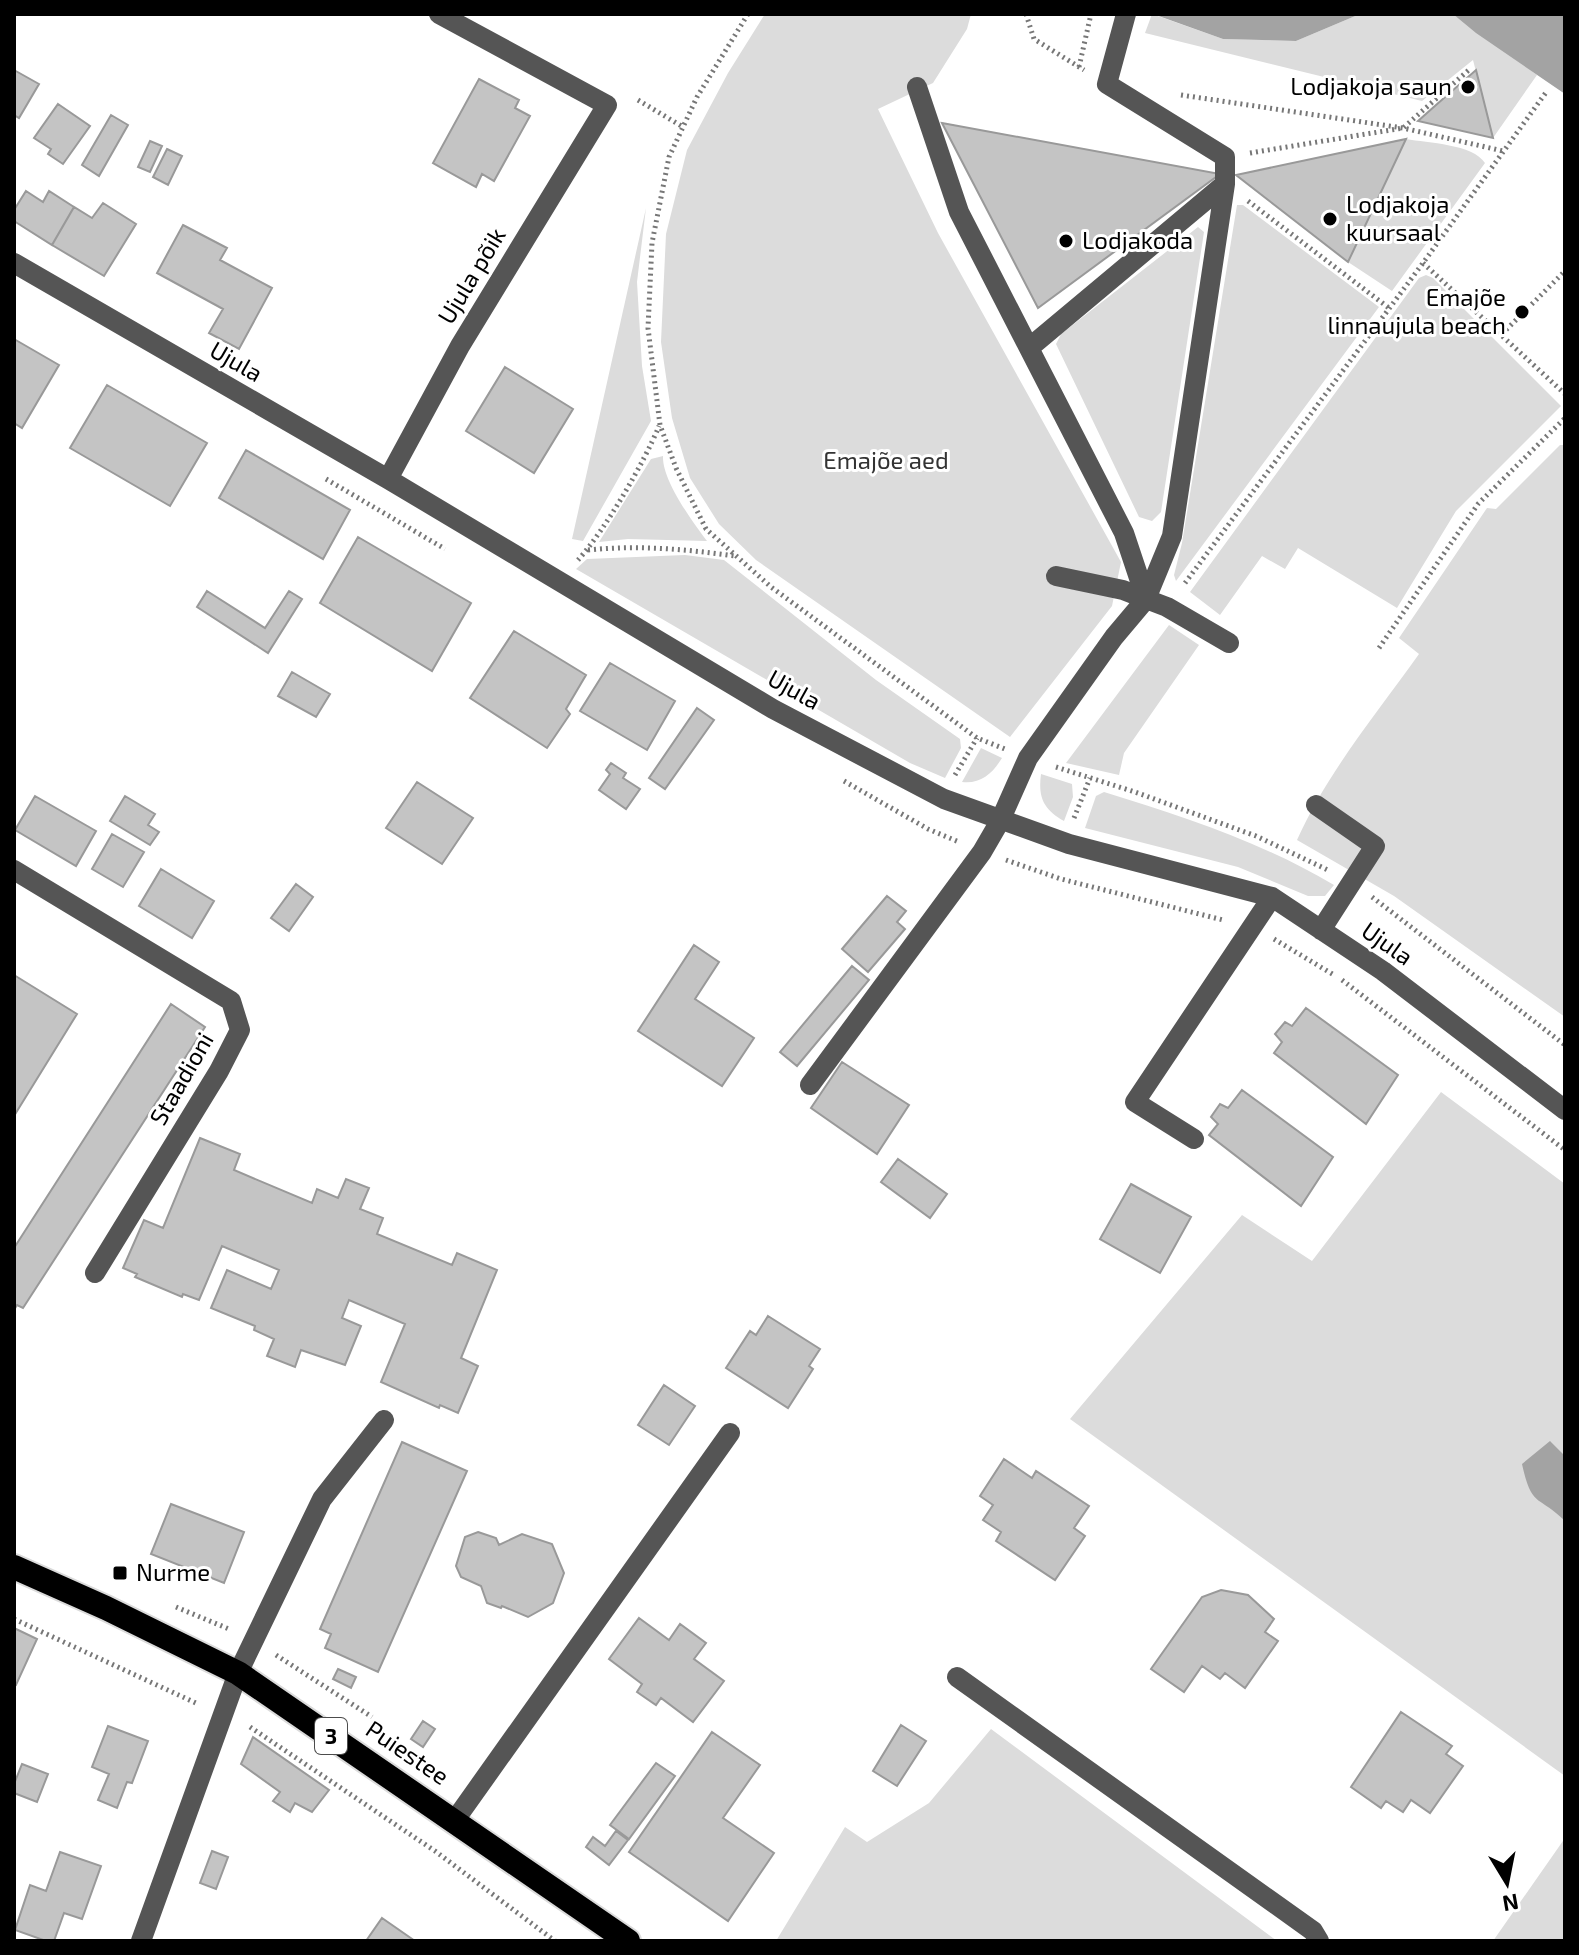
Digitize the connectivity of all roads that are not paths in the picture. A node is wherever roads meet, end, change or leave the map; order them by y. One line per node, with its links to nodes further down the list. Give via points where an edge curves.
1 (439, 14): 7 (street, Ujula põik, via 607,105 460,346)
2 (1126, 14): 4 (street, via 1107,84 1225,157)
3 (917, 87): 6 (street, via 959,212)
4 (1225, 184): 6 (street); 9 (street, via 1172,536)
5 (14, 263): 7 (street, Ujula)
6 (1029, 348): 9 (street, via 1124,533)
7 (388, 479): 12 (street, Ujula, via 773,709 944,799)
8 (1056, 576): 9 (street)
9 (1146, 599): 10 (street); 12 (street, via 1028,758)
10 (1229, 643)
11 (1316, 805): 15 (street, via 1375,846)
12 (1000, 821): 14 (street, Ujula); 16 (street)
13 (14, 870): 19 (street, Staadioni, via 231,1001 240,1030)
14 (1272, 897): 15 (street, Ujula); 18 (street, via 1135,1102)
15 (1321, 930): 17 (street, Ujula)
16 (810, 1085)
17 (1565, 1110)
18 (1194, 1139)
19 (95, 1273)
20 (384, 1420): 23 (street, via 322,1499)
21 (730, 1433): 25 (street)
22 (14, 1567): 23 (highway, Puiestee / 3)
23 (238, 1673): 25 (highway, Puiestee / 3); 26 (street)
24 (957, 1677): 28 (street, via 1313,1931)
25 (455, 1820): 27 (highway, Puiestee / 3)
26 (141, 1941)
27 (628, 1941)
28 (1319, 1941)

